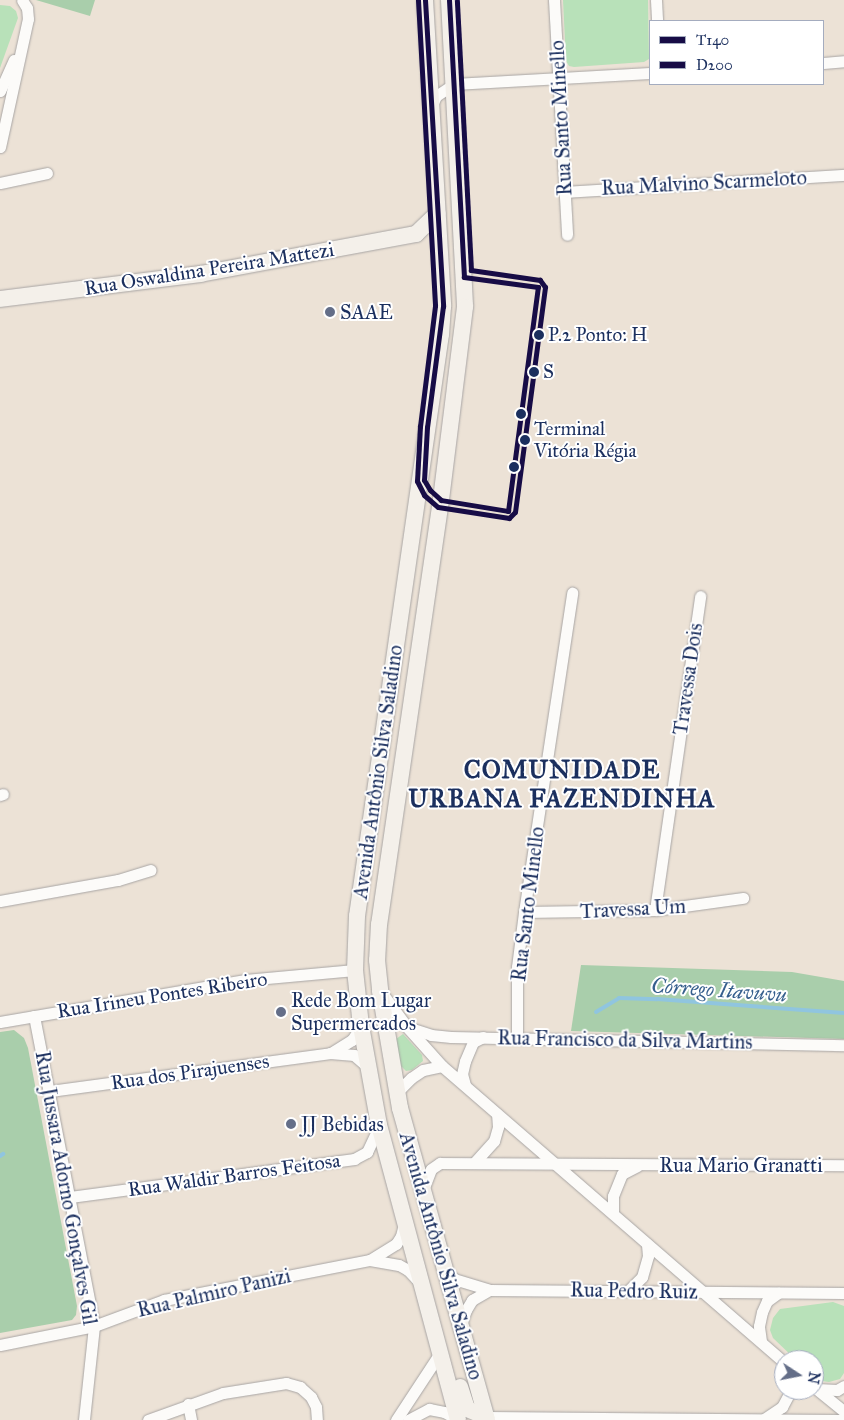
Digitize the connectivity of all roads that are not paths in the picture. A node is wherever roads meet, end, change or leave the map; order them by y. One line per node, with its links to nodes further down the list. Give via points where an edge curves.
1 (22, 0): 7 (street, via 28,19)
2 (425, 0): 14 (main road, Avenida Antônio Silva Saladino)
3 (449, 0): 12 (main road, Avenida Antônio Silva Saladino)
4 (554, 0): 11 (street, Rua Santo Minello)
5 (656, 0): 6 (street)
6 (657, 20)
7 (24, 35): 13 (street); 15 (street)
8 (844, 61): 9 (street)
9 (824, 62)
10 (649, 73): 11 (street)
11 (560, 78): 12 (street); 19 (street, Rua Santo Minello)
12 (454, 84): 14 (street, via 436,96); 33 (main road, Avenida Antônio Silva Saladino, via 466,307 380,924)
13 (0, 91)
14 (431, 107): 20 (main road, Avenida Antônio Silva Saladino)
15 (0, 147)
16 (47, 173): 18 (street)
17 (844, 175): 19 (street, Rua Malvino Scarmeloto)
18 (0, 180)
19 (565, 192): 22 (street, Rua Santo Minello)
20 (438, 213): 21 (main road); 23 (main road, Avenida Antônio Silva Saladino)
21 (416, 234): 23 (main road); 24 (main road, Rua Oswaldina Pereira Mattezi, via 200,274)
22 (567, 235)
23 (440, 245): 32 (main road, Avenida Antônio Silva Saladino, via 443,306 360,899)
24 (0, 299)
25 (572, 593): 31 (street, Rua Santo Minello)
26 (700, 596): 30 (street, Travessa Dois)
27 (150, 870): 29 (street, via 118,880)
28 (743, 898): 30 (street, Travessa Um)
29 (0, 901)
30 (655, 910): 31 (street, Travessa Um)
31 (524, 912): 39 (street, Rua Santo Minello, via 517,966)
32 (355, 970): 34 (street, Rua Irineu Pontes Ribeiro, via 245,980); 36 (main road, Avenida Antônio Silva Saladino)
33 (380, 991): 37 (street); 46 (main road, Avenida Antônio Silva Saladino)
34 (34, 1016): 35 (street, Rua Irineu Pontes Ribeiro); 45 (street, Rua Jussara Adorno Gonçalves Gil)
35 (0, 1022)
36 (361, 1026): 41 (street, Rua dos Pirajuenses, via 346,1045); 43 (main road, Avenida Antônio Silva Saladino)
37 (407, 1026): 38 (street, Rua Francisco da Silva Martins, via 431,1036); 42 (street)
38 (483, 1036): 39 (street, Rua Francisco da Silva Martins); 44 (street, via 473,1042 465,1061 462,1074)
39 (517, 1038): 40 (street, Rua Francisco da Silva Martins)
40 (844, 1045)
41 (330, 1054): 43 (street, Rua dos Pirajuenses, via 354,1056); 45 (street, Rua dos Pirajuenses)
42 (442, 1066): 44 (street); 46 (street, via 423,1070)
43 (368, 1067): 48 (main road, Avenida Antônio Silva Saladino)
44 (465, 1085): 47 (street)
45 (50, 1091): 54 (street, Rua Jussara Adorno Gonçalves Gil)
46 (397, 1092): 48 (main road); 53 (main road, Avenida Antônio Silva Saladino)
47 (497, 1114): 49 (street, via 494,1141); 50 (street)
48 (379, 1121): 54 (street, Rua Waldir Barros Feitosa, via 367,1152 354,1159); 56 (main road, Avenida Antônio Silva Saladino)
49 (474, 1163): 50 (street, Rua Mario Granatti); 53 (street, Rua Mario Granatti, via 435,1165)
50 (556, 1164): 51 (street, Rua Mario Granatti); 55 (street)
51 (638, 1165): 52 (street, Rua Mario Granatti); 55 (street, Rua Mario Granatti, via 622,1174 613,1196)
52 (844, 1165)
53 (423, 1190): 59 (main road, Avenida Antônio Silva Saladino)
54 (70, 1197): 67 (street, Rua Jussara Adorno Gonçalves Gil)
55 (613, 1213): 57 (street)
56 (405, 1220): 58 (street, Rua Palmiro Panizi, via 404,1230 396,1244); 60 (main road, Avenida Antônio Silva Saladino)
57 (647, 1244): 62 (street, via 648,1256 642,1277); 63 (street)
58 (370, 1260): 60 (street, Rua Palmiro Panizi, via 408,1270); 67 (street, Rua Palmiro Panizi, via 164,1300)
59 (447, 1271): 61 (street, Rua Pedro Ruiz, via 454,1279); 66 (main road, Avenida Antônio Silva Saladino)
60 (421, 1286): 70 (main road, Avenida Antônio Silva Saladino); 78 (main road, via 436,1309 464,1403 471,1412)
61 (489, 1290): 62 (street, Rua Pedro Ruiz); 66 (street, via 472,1300)
62 (628, 1291): 63 (street, Rua Pedro Ruiz)
63 (702, 1292): 64 (street, Rua Pedro Ruiz); 68 (street)
64 (779, 1293): 65 (street, Rua Pedro Ruiz); 68 (street, via 767,1300 762,1312 759,1326)
65 (844, 1293)
66 (461, 1325): 78 (main road, Avenida Antônio Silva Saladino)
67 (94, 1326): 69 (street, Rua Palmiro Panizi); 79 (street, Rua Jussara Adorno Gonçalves Gil)
68 (761, 1341): 71 (street)
69 (0, 1345)
70 (440, 1353): 83 (street); 85 (main road, Avenida Antônio Silva Saladino)
71 (774, 1353)
72 (844, 1386): 73 (street, via 837,1390)
73 (824, 1389)
74 (824, 1395): 77 (street)
75 (786, 1400): 86 (street, via 782,1407)
76 (188, 1404): 80 (street); 81 (street); 82 (street, via 232,1391 286,1383 300,1387 311,1397)
77 (844, 1411)
78 (486, 1418): 86 (street)
79 (84, 1420)
80 (148, 1420)
81 (191, 1420)
82 (317, 1420)
83 (396, 1420)
84 (408, 1420): 85 (street, via 429,1408)
85 (458, 1420)
86 (763, 1420): 87 (street)
87 (840, 1420)

